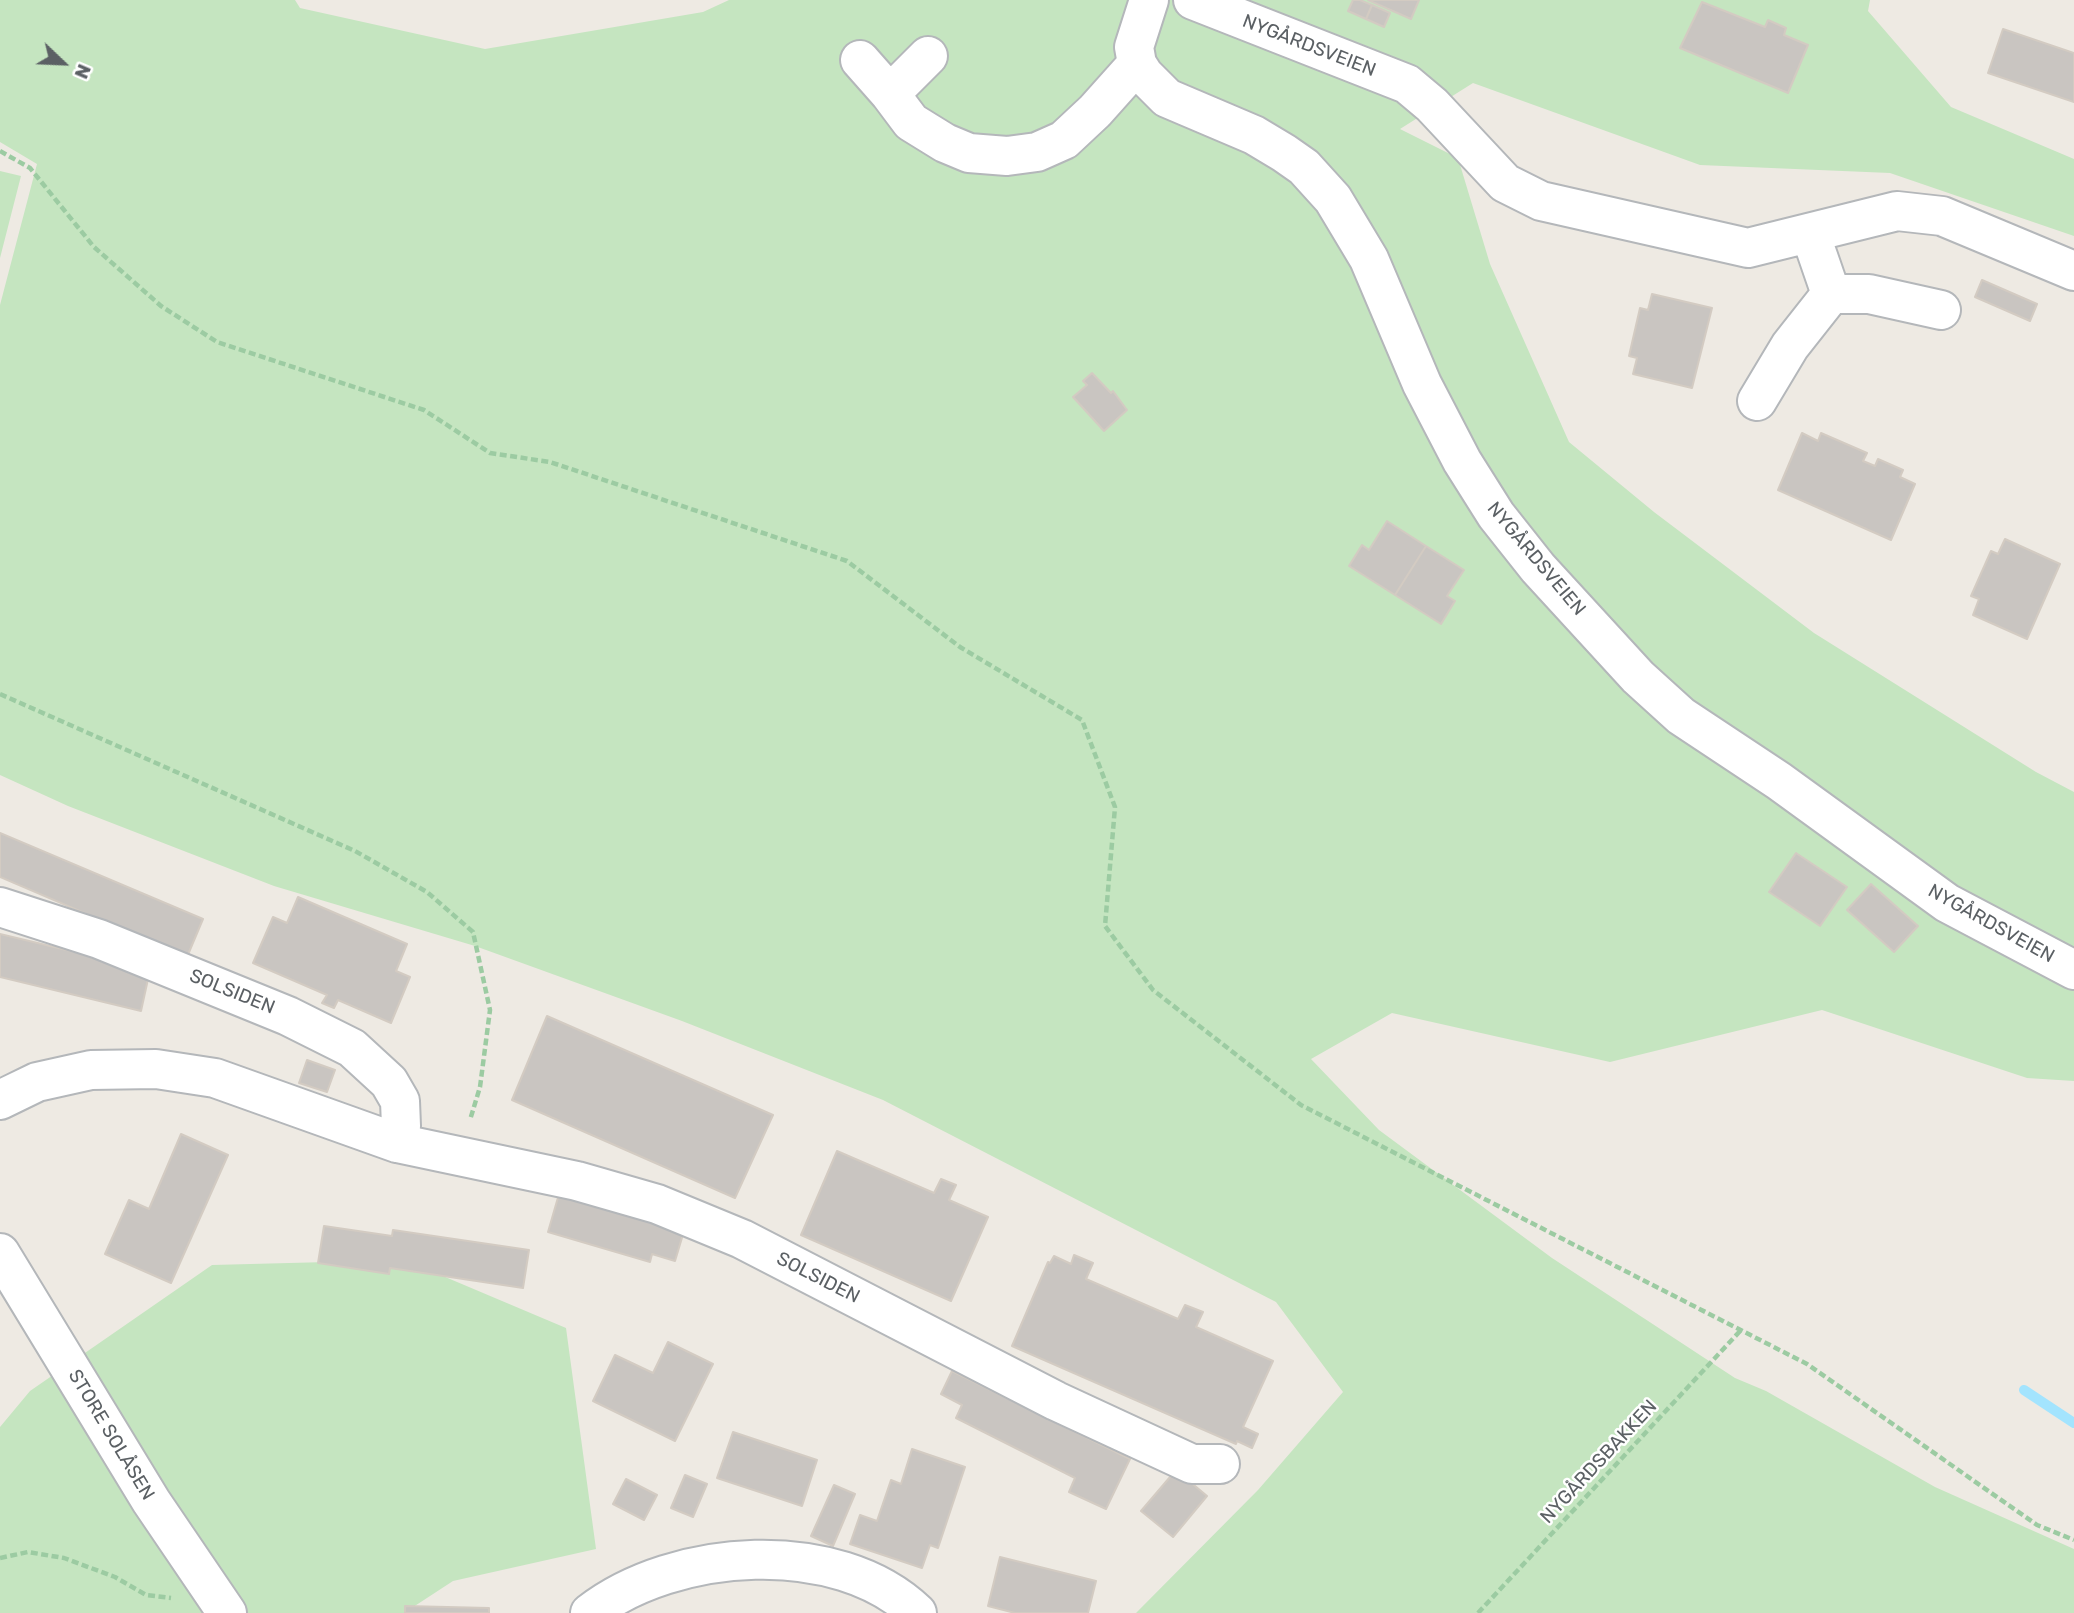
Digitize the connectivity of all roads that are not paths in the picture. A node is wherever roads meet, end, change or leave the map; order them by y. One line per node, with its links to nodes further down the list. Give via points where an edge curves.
1 (1149, 0): 5 (street, via 1134,47)
2 (1193, 0): 7 (street, NYGÅRDSVEIEN, via 1407,84 1504,183 1541,201 1748,248)
3 (928, 56): 6 (street)
4 (860, 60): 6 (street)
5 (1137, 64): 6 (street, via 1064,140 1037,152 1007,156 969,153 945,143 911,122); 13 (street, NYGÅRDSVEIEN, via 1167,98 1254,135 1284,153 1333,199 1369,259 1422,384 1496,516 1638,677 1681,716 1947,903)
6 (890, 94)
7 (1810, 233): 8 (street, NYGÅRDSVEIEN, via 1898,212 1942,216); 9 (street)
8 (2074, 271)
9 (1831, 294): 10 (street, via 1869,294); 11 (street, via 1790,346)
10 (1941, 310)
11 (1757, 401)
12 (0, 907): 15 (street, SOLSIDEN, via 99,939 288,1016 352,1048 389,1082 400,1101)
13 (2074, 970)
14 (0, 1100): 15 (street, SOLSIDEN, via 37,1082 91,1070 156,1069 215,1078)
15 (397, 1143): 17 (street, SOLSIDEN, via 577,1181 657,1205 730,1234 1150,1445 1192,1464)
16 (0, 1253): 18 (street, STORE SOLÅSEN, via 151,1502)
17 (1220, 1464)
18 (227, 1613)
19 (590, 1613): 20 (street, via 622,1592 673,1571 769,1559 857,1576 901,1597)
20 (917, 1613)

